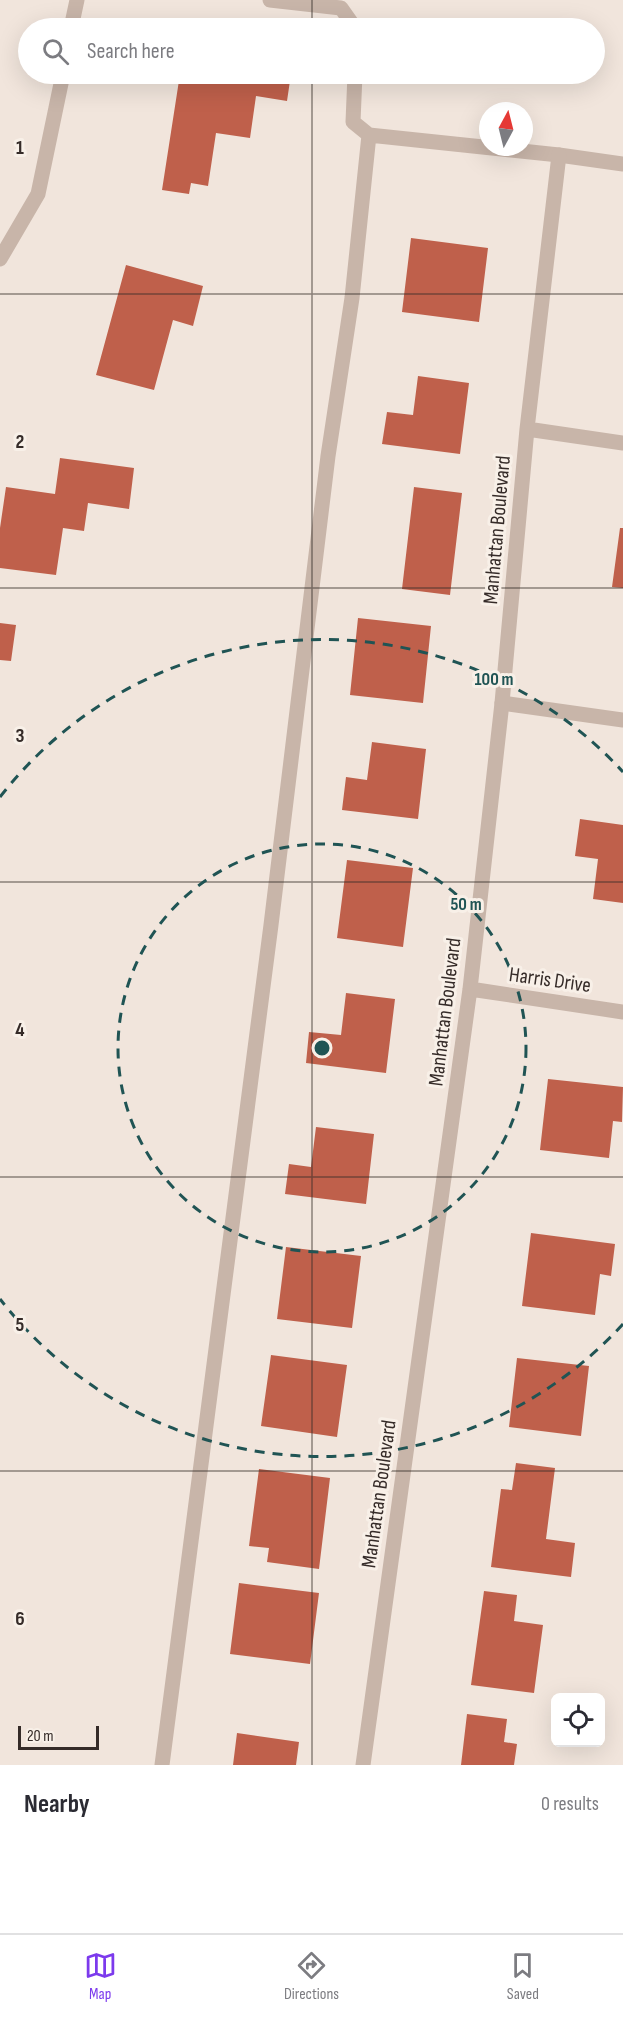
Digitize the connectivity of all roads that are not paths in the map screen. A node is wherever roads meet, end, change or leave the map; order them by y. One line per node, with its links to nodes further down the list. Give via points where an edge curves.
1 (77, 0): 3 (street)
2 (270, 0): 4 (street, via 341,8)
3 (73, 18)
4 (348, 18)
5 (61, 84): 10 (street, via 38,194)
6 (355, 84): 7 (street, via 353,122)
7 (369, 135): 8 (street); 17 (street, via 352,298 328,456)
8 (559, 155): 9 (street); 11 (street, Manhattan Boulevard)
9 (623, 164)
10 (0, 259)
11 (527, 429): 12 (street); 13 (street, Manhattan Boulevard)
12 (623, 443)
13 (502, 703): 14 (street); 15 (street, Manhattan Boulevard)
14 (623, 720)
15 (470, 989): 16 (street, Harris Drive); 18 (street, Manhattan Boulevard)
16 (623, 1012)
17 (162, 1765)
18 (363, 1765)

